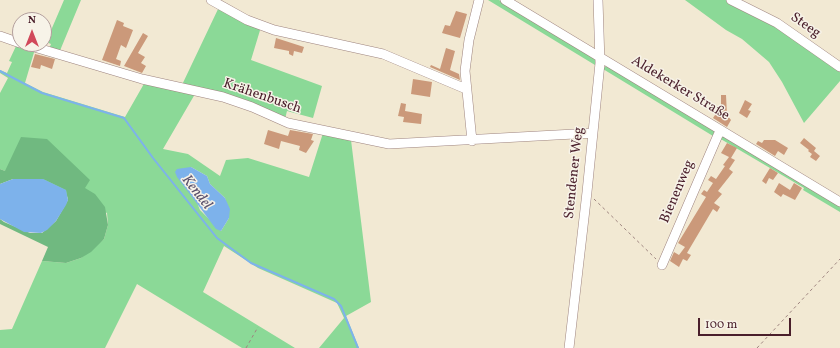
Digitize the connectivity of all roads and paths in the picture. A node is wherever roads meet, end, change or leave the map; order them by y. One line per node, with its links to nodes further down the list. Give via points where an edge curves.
1 (211, 0): 11 (street, via 247,20 274,30 383,54)
2 (479, 0): 11 (street, via 464,71)
3 (505, 0): 9 (street, Aldekerker Straße)
4 (598, 0): 9 (street, Stendener Weg)
5 (732, 0): 10 (street, Steeg, via 777,23)
6 (0, 36): 7 (street)
7 (12, 40)
8 (51, 52): 14 (street, Krähenbusch, via 142,79 223,97 288,123 389,144)
9 (600, 57): 12 (street, Aldekerker Straße); 13 (street, Stendener Weg)
10 (840, 67)
11 (466, 89): 14 (street)
12 (721, 131): 16 (street, Aldekerker Straße); 18 (street, Bienenweg)
13 (593, 133): 14 (street, Krähenbusch); 15 (street, Stendener Weg)
14 (472, 141)
15 (587, 192): 18 (path); 21 (street, Stendener Weg)
16 (840, 202)
17 (840, 259): 22 (path)
18 (662, 265)
19 (258, 327): 20 (path)
20 (246, 348)
21 (569, 348)
22 (757, 348)

